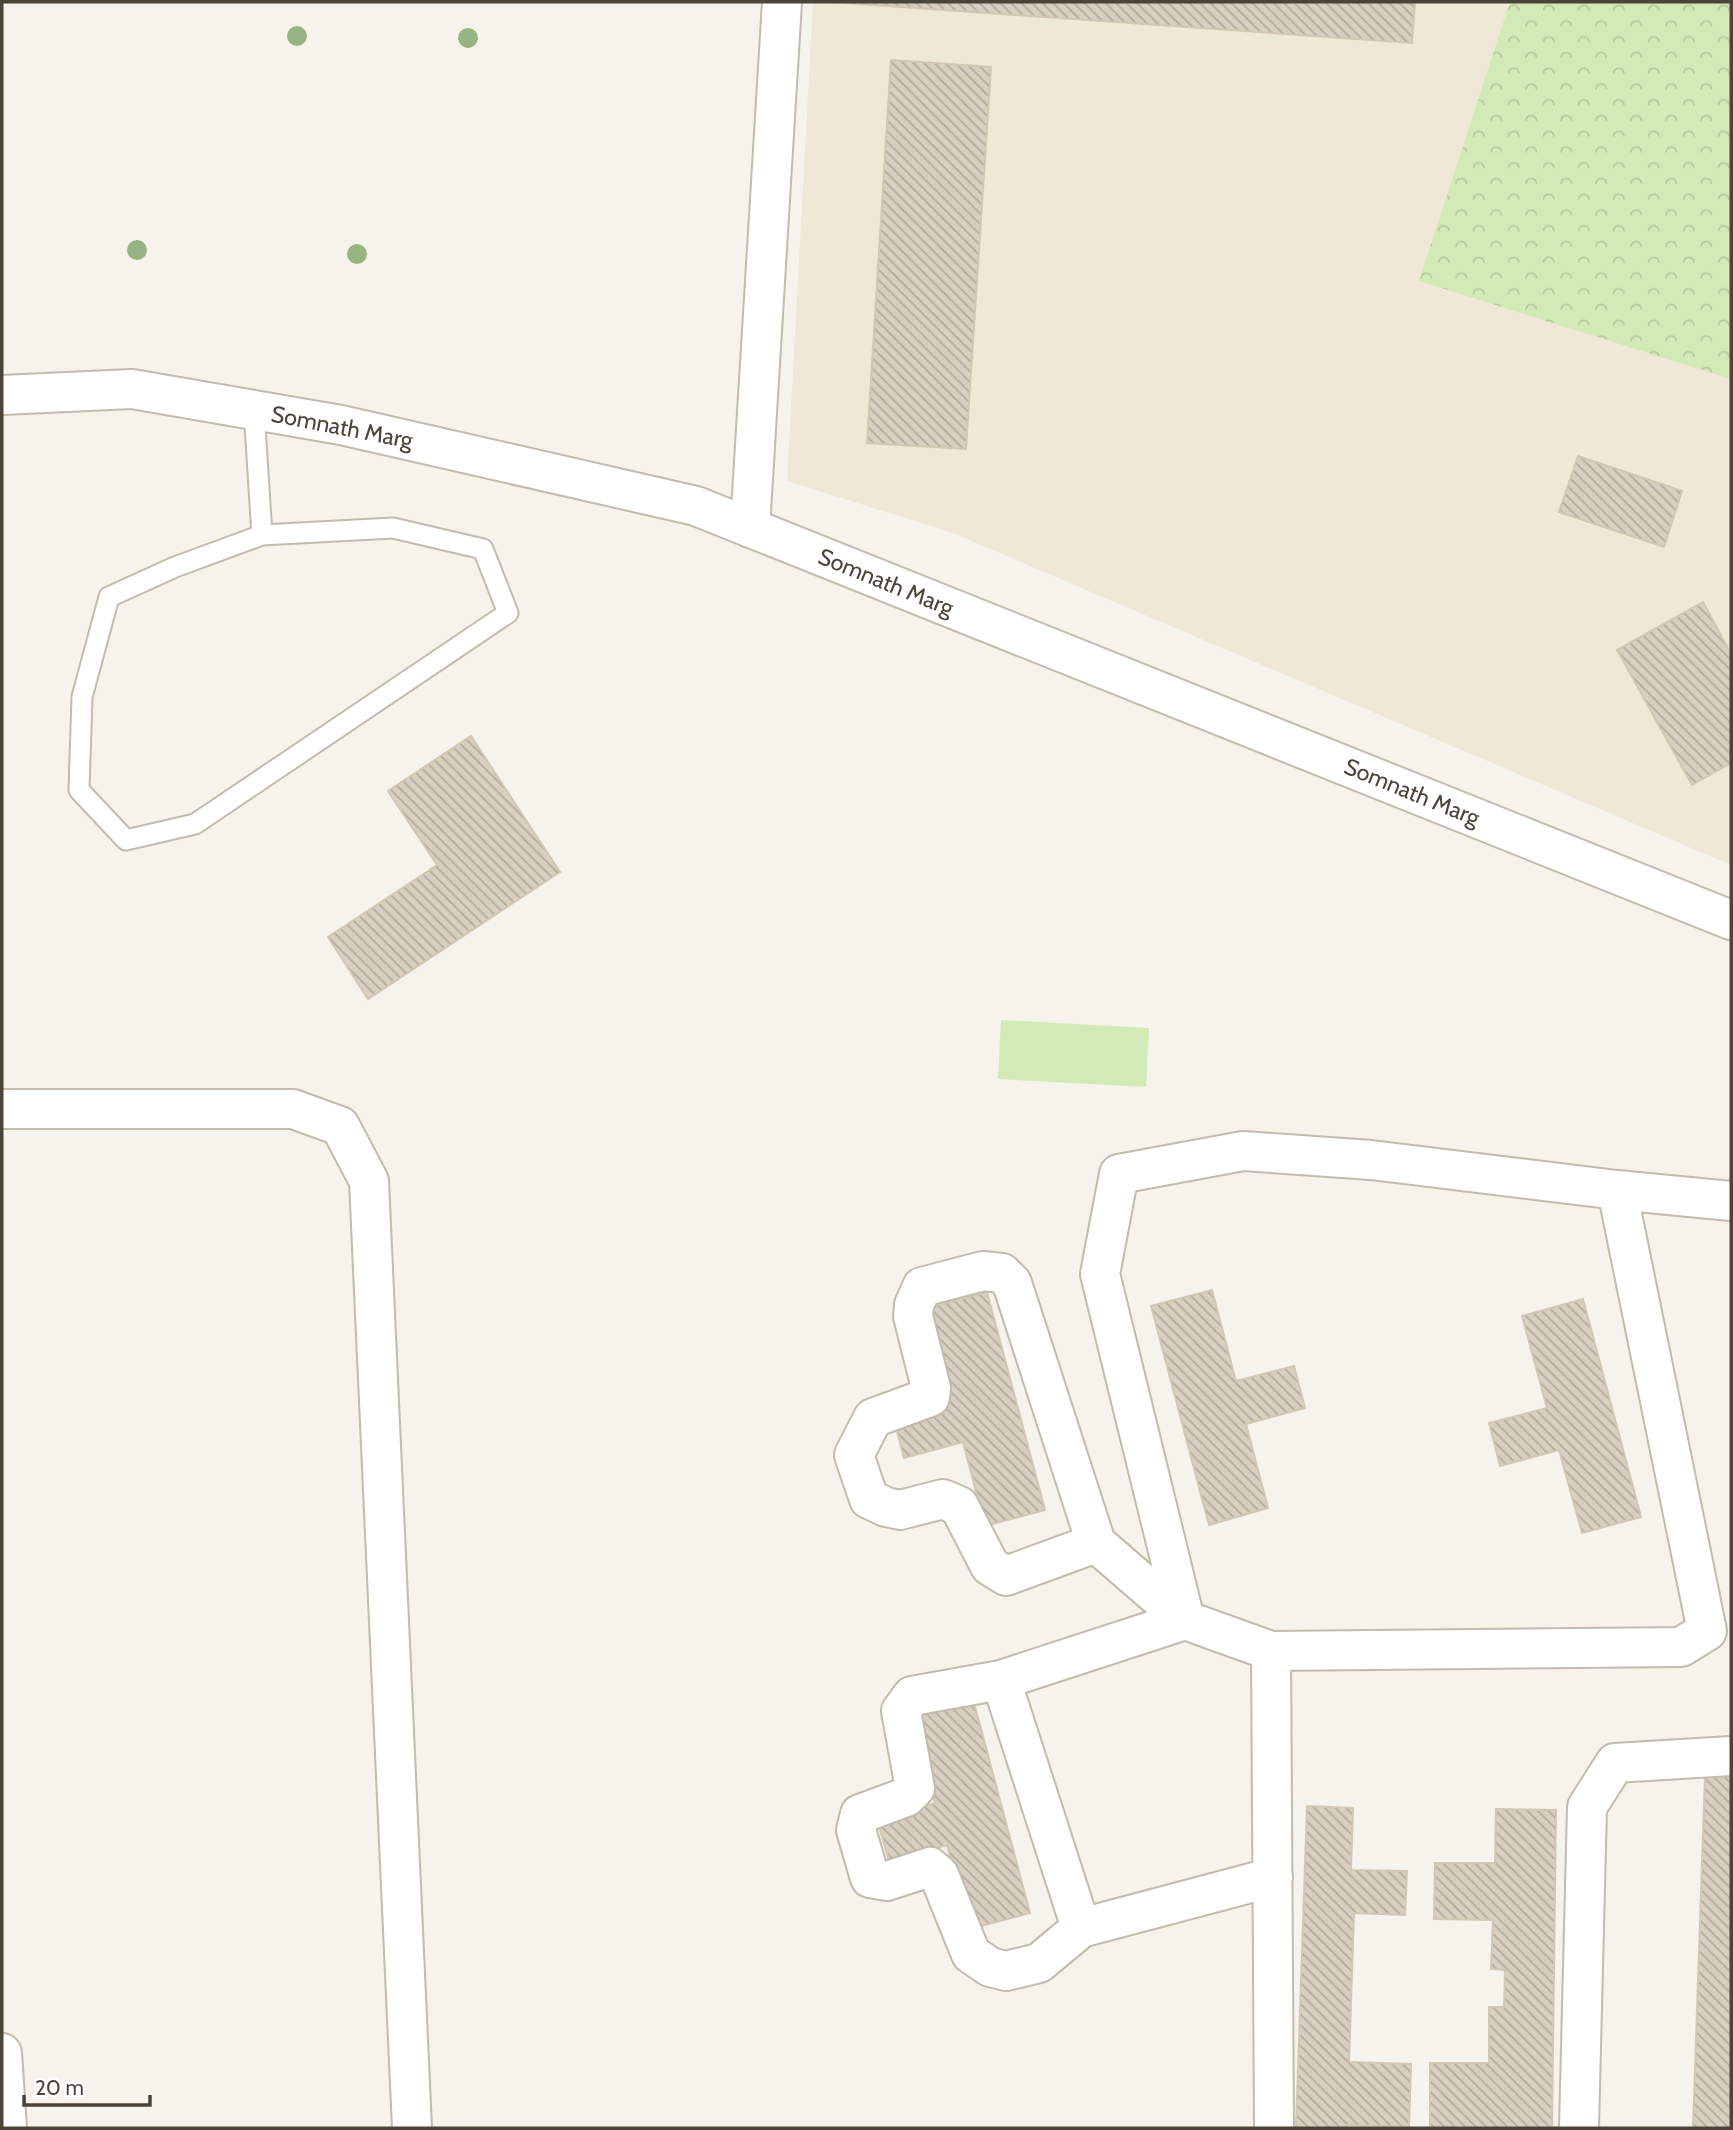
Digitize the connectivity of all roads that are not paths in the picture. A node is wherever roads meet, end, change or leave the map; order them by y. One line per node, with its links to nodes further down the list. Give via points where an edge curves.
1 (782, 2): 4 (street)
2 (2, 394): 3 (street, Somnath Marg, via 132,389)
3 (254, 410): 4 (street, Somnath Marg, via 341,425 696,506); 5 (lane)
4 (750, 528): 6 (street, Somnath Marg)
5 (262, 535): 5 (lane, via 393,528 483,549 508,613 195,824 126,840 79,790 82,697 109,597)
6 (1731, 920)
7 (2, 1110): 19 (street, via 293,1109 340,1126 369,1181)
8 (1617, 1190): 9 (street); 11 (street, via 1371,1160 1243,1151 1119,1174 1100,1273); 12 (street, via 1707,1631 1681,1647)
9 (1731, 1201)
10 (1096, 1543): 10 (street, via 1006,1576 990,1566 959,1506 943,1499 900,1510 869,1499 854,1455 873,1418 930,1397 913,1316 922,1287 983,1271 1002,1273 1012,1283); 11 (street)
11 (1185, 1620): 12 (street); 13 (street)
12 (1271, 1651): 15 (street)
13 (1001, 1680): 16 (street); 16 (street, via 912,1696 901,1711 915,1788 906,1797 860,1814 856,1830 870,1878 887,1881 930,1867 939,1875 971,1954 1006,1971 1039,1963)
14 (1731, 1756): 21 (street, via 1615,1763 1587,1807)
15 (1273, 1877): 16 (street); 20 (street)
16 (1081, 1928)
17 (2, 2053): 18 (street)
18 (7, 2128)
19 (412, 2128)
20 (1274, 2128)
21 (1579, 2128)

